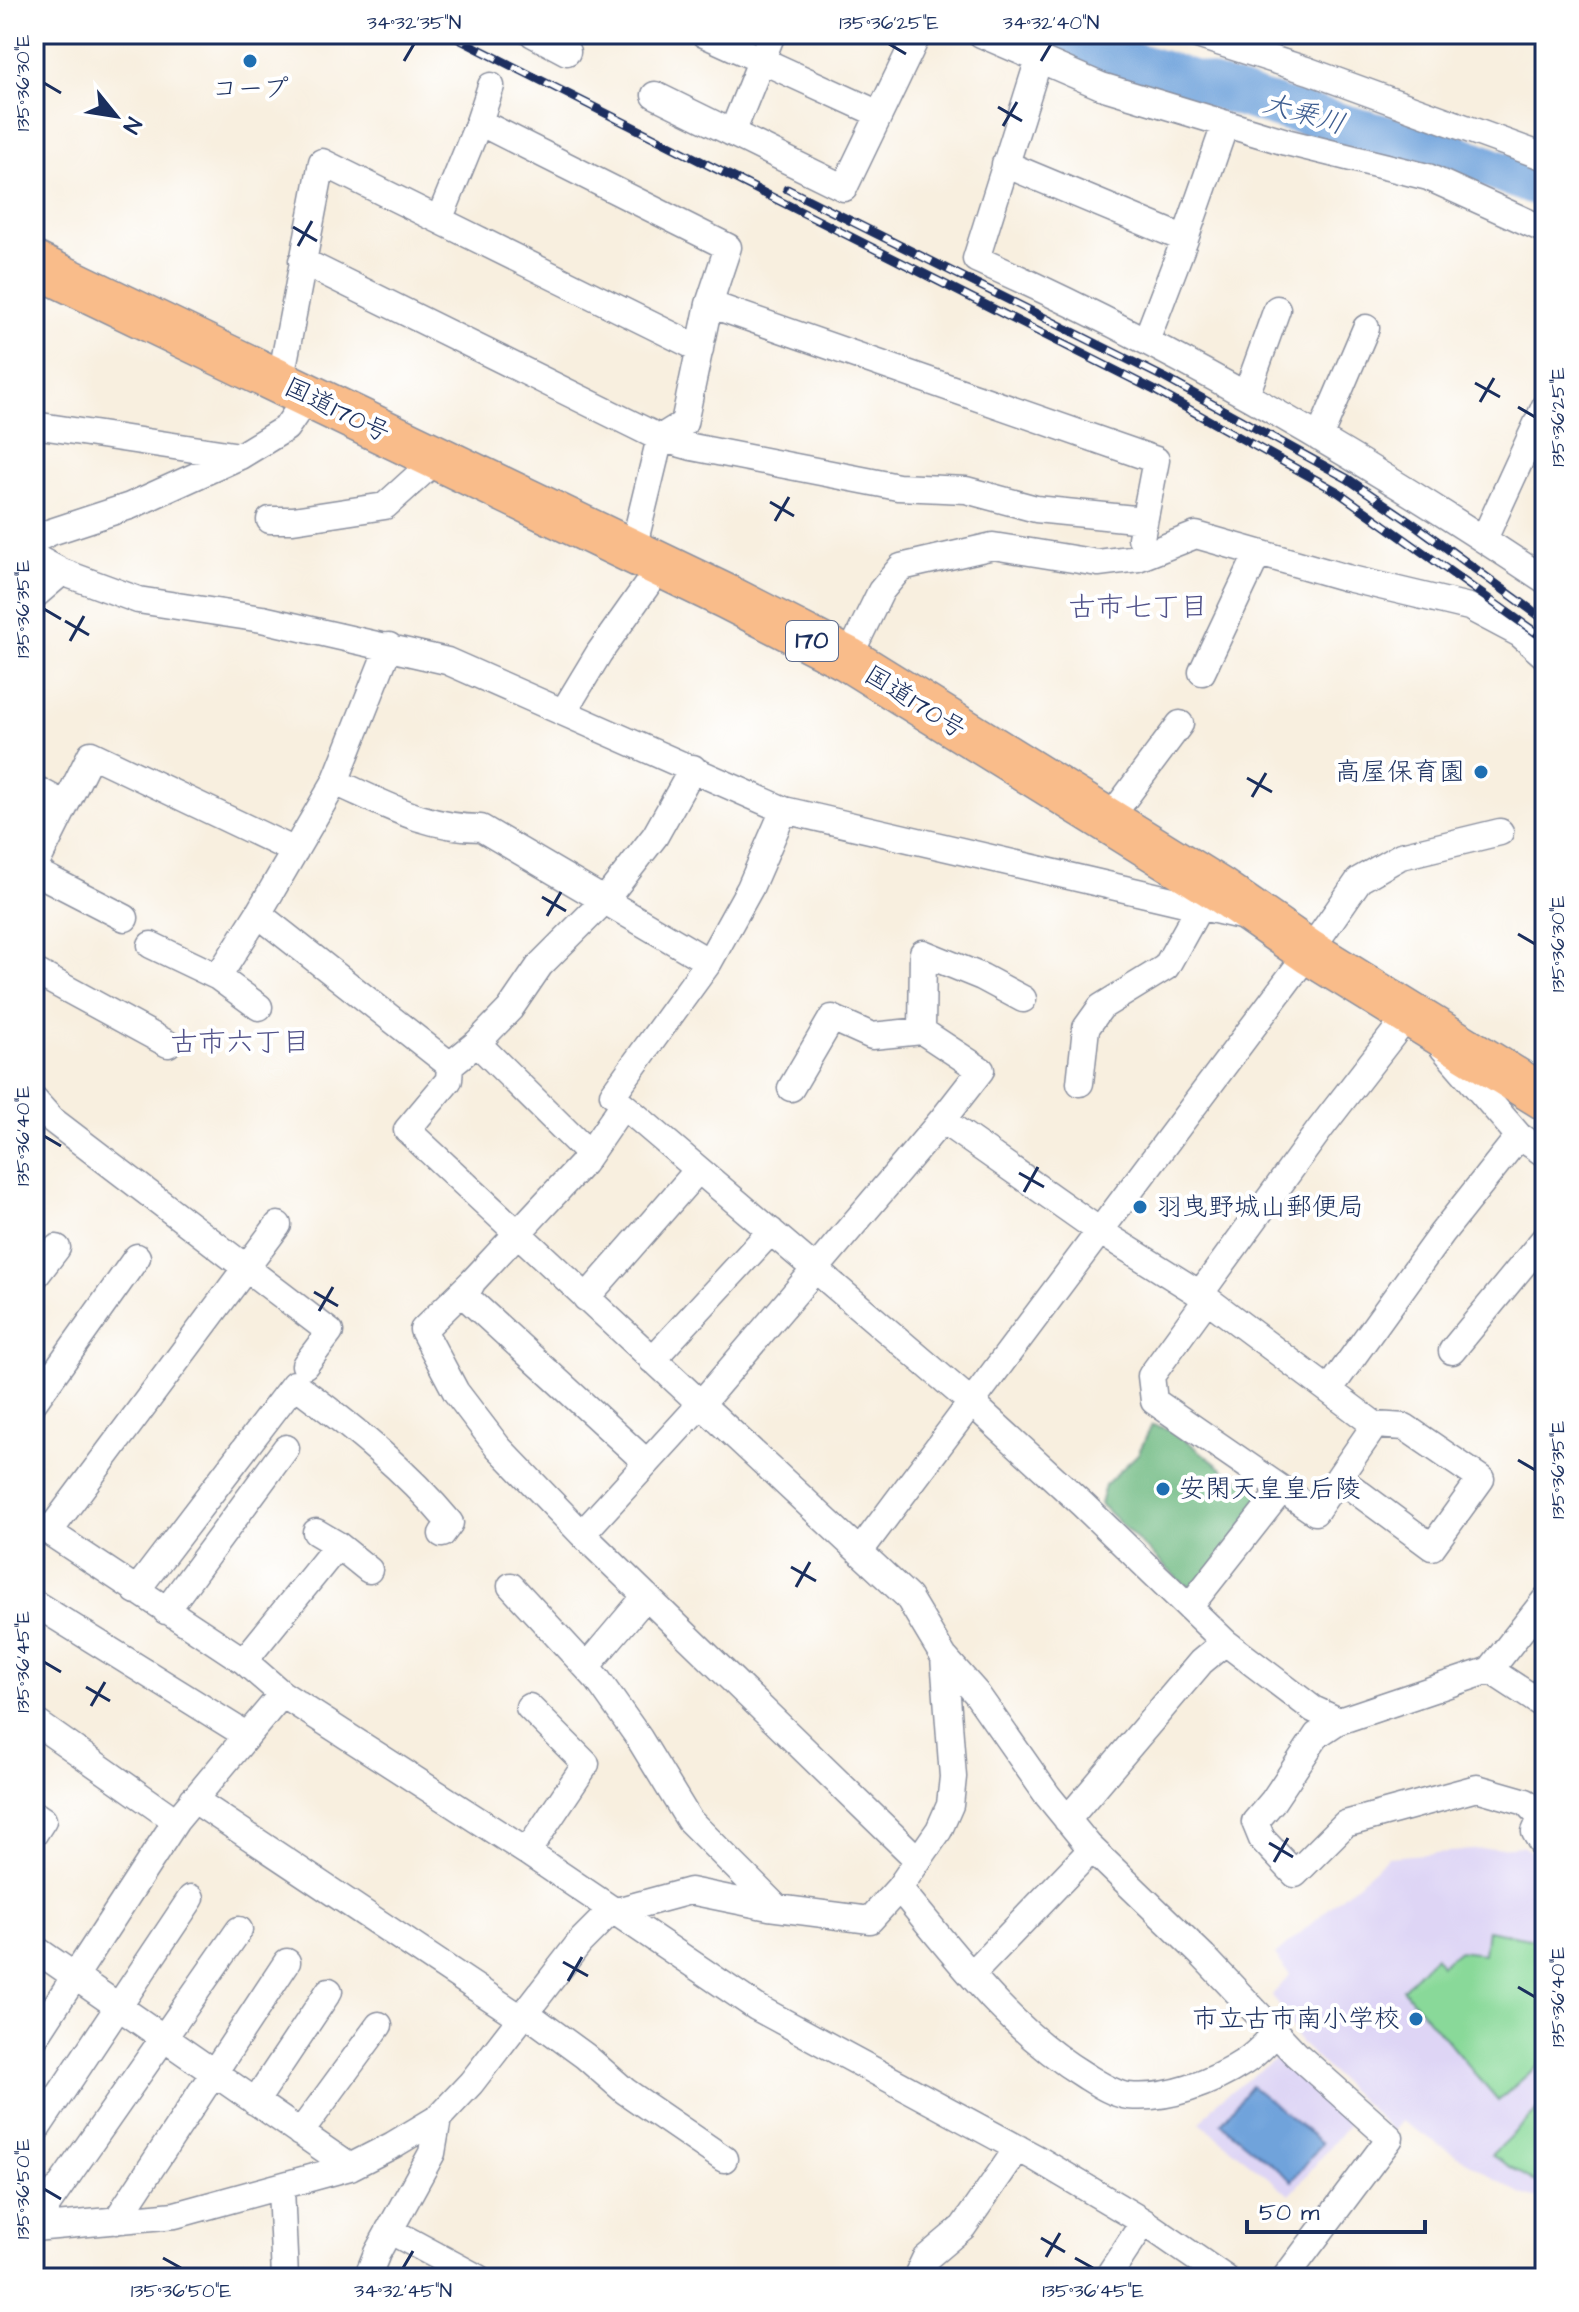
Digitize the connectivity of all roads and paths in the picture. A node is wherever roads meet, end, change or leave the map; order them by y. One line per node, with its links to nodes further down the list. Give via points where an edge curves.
1 (533, 34): 7 (street)
2 (704, 34): 9 (street)
3 (772, 34): 9 (street)
4 (918, 34): 12 (street)
5 (981, 34): 8 (street)
6 (1194, 34): 16 (street)
7 (567, 52)
8 (1039, 59): 14 (street, via 1101,86); 17 (street)
9 (762, 61): 12 (street); 15 (street)
10 (491, 86): 13 (street)
11 (655, 95): 15 (street)
12 (879, 114): 15 (street, via 844,188)
13 (479, 122): 18 (street); 23 (street, via 728,247)
14 (1225, 125): 19 (street, via 1428,177); 20 (street)
15 (732, 133)
16 (1545, 157)
17 (1005, 164): 20 (street); 26 (street, via 976,259)
18 (439, 220): 21 (street, via 322,162); 27 (street)
19 (1545, 230)
20 (1185, 239): 26 (street)
21 (302, 261): 28 (street); 32 (street)
22 (34, 264): 28 (highway, 国道170号 / 170)
23 (709, 304): 27 (street); 37 (street, via 1156,460)
24 (1277, 309): 29 (street)
25 (1366, 328): 33 (street)
26 (1146, 341): 29 (street)
27 (700, 349): 32 (street, via 684,423)
28 (294, 389): 34 (street, via 286,428); 35 (highway, 国道170号 / 170)
29 (1246, 395): 33 (street)
30 (1545, 408): 38 (street)
31 (34, 425): 34 (street)
32 (660, 438): 37 (street, via 898,487 966,490 1036,509); 43 (street)
33 (1319, 438): 38 (street)
34 (240, 456): 39 (street, via 130,506)
35 (438, 458): 36 (street, via 385,506); 43 (highway, 国道170号 / 170)
36 (270, 520)
37 (1144, 520): 42 (street)
38 (1484, 539): 45 (street)
39 (34, 540)
40 (1258, 553): 42 (street, via 1196,535); 48 (street, via 1469,607 1520,634); 50 (street)
41 (34, 557): 44 (street)
42 (1138, 558): 49 (street, via 1098,563 993,546 901,567 881,591)
43 (644, 559): 49 (highway, 国道170号 / 170); 51 (street, via 650,581)
44 (62, 572): 46 (street); 47 (street, via 138,600)
45 (1545, 580)
46 (34, 596)
47 (389, 646): 51 (street, via 447,661); 54 (street)
48 (1545, 656)
49 (848, 659): 58 (highway, 国道170号 / 170)
50 (1202, 672)
51 (564, 711): 53 (street)
52 (1180, 724): 58 (street)
53 (693, 768): 57 (street); 63 (street, via 655,836)
54 (335, 782): 60 (street); 63 (street, via 416,818 452,828 481,828)
55 (34, 788): 56 (street)
56 (65, 805): 60 (street, via 91,754); 61 (street)
57 (784, 810): 62 (street); 68 (street, via 750,888)
58 (1107, 822): 62 (highway, 国道170号 / 170)
59 (1500, 832): 67 (street, via 1401,856 1359,880)
60 (295, 851): 64 (street)
61 (34, 869): 65 (street)
62 (1210, 898): 67 (highway, 国道170号 / 170, via 1267,923); 78 (street, via 1166,967 1101,1007 1086,1028)
63 (605, 900): 68 (street); 75 (street, via 540,965 510,1009)
64 (258, 914): 70 (street); 77 (street)
65 (125, 918)
66 (151, 945): 70 (street)
67 (1309, 952): 73 (highway, 国道170号 / 170); 90 (street)
68 (709, 962): 80 (street)
69 (34, 971): 76 (street)
70 (218, 977): 72 (street)
71 (1023, 999): 74 (street, via 923,953)
72 (259, 1007)
73 (1418, 1019): 81 (highway, 国道170号 / 170); 84 (street); 99 (street, via 1320,1129)
74 (922, 1031): 79 (street, via 872,1036 832,1018); 83 (street, via 981,1070)
75 (477, 1043): 77 (street); 85 (street)
76 (168, 1044)
77 (450, 1065): 91 (street, via 449,1080 407,1130)
78 (1080, 1083)
79 (791, 1088)
80 (613, 1094)
81 (1545, 1098)
82 (34, 1100): 95 (street, via 51,1119)
83 (942, 1120): 90 (street); 96 (street)
84 (1519, 1136): 86 (street); 104 (street)
85 (589, 1154): 87 (street, via 623,1105); 91 (street)
86 (1545, 1154)
87 (698, 1170): 89 (street); 100 (street)
88 (278, 1225): 95 (street)
89 (771, 1231): 96 (street); 102 (street)
90 (1101, 1232): 99 (street); 106 (street)
91 (517, 1234): 98 (street); 100 (street)
92 (1545, 1238): 101 (street)
93 (57, 1248): 97 (street)
94 (137, 1257): 105 (street)
95 (245, 1267): 103 (street, via 330,1332); 113 (street)
96 (814, 1268): 106 (street); 107 (street)
97 (34, 1278)
98 (473, 1281): 110 (street, via 465,1296); 115 (street, via 423,1330 456,1392 498,1447)
99 (1203, 1296): 104 (street); 112 (street, via 1151,1376 1154,1401)
100 (586, 1298): 102 (street)
101 (1452, 1351)
102 (652, 1360): 107 (street)
103 (305, 1365)
104 (1329, 1390): 108 (street)
105 (34, 1402)
106 (973, 1404): 116 (street); 123 (street)
107 (700, 1405): 110 (street); 116 (street)
108 (1375, 1425): 111 (street); 111 (street, via 1405,1427 1481,1479 1432,1547)
109 (286, 1448): 124 (street)
110 (647, 1463): 115 (street)
111 (1340, 1479): 112 (street, via 1315,1512)
112 (1282, 1489): 123 (street)
113 (42, 1527): 119 (street)
114 (442, 1534): 119 (street, via 450,1523 420,1488 294,1384)
115 (582, 1534): 120 (street)
116 (860, 1551): 126 (street, via 908,1597)
117 (369, 1570): 127 (street, via 327,1538)
118 (511, 1586): 128 (street)
119 (136, 1591): 124 (street)
120 (646, 1596): 128 (street); 145 (street)
121 (1545, 1600): 129 (street)
122 (34, 1603): 135 (street)
123 (1190, 1606): 125 (street)
124 (166, 1611): 127 (street)
125 (1225, 1642): 134 (street, via 1313,1709); 139 (street, via 1201,1662)
126 (944, 1657): 139 (street); 145 (street, via 953,1777 950,1805)
127 (244, 1661): 130 (street)
128 (586, 1667): 148 (street, via 639,1738 689,1820)
129 (1490, 1670): 131 (street); 134 (street)
130 (282, 1694): 135 (street); 144 (street)
131 (1545, 1706)
132 (529, 1707): 144 (street, via 586,1764)
133 (34, 1721): 140 (street)
134 (1338, 1721): 137 (street, via 1317,1735 1255,1822 1262,1839 1295,1874 1345,1824 1477,1788 1526,1802)
135 (246, 1735): 136 (street)
136 (193, 1799): 140 (street); 157 (street)
137 (1542, 1813): 143 (street, via 1535,1832)
138 (34, 1814): 141 (street, via 43,1820)
139 (1067, 1820): 142 (street)
140 (176, 1821): 154 (street)
141 (34, 1834)
142 (1092, 1849): 153 (street); 159 (street)
143 (1545, 1849)
144 (527, 1852): 149 (street)
145 (918, 1860): 146 (street)
146 (899, 1888): 148 (street, via 870,1920); 153 (street)
147 (191, 1898): 156 (street)
148 (777, 1908): 149 (street, via 690,1891)
149 (616, 1911): 157 (street, via 580,1942); 167 (street, via 756,2007)
150 (239, 1930): 160 (street)
151 (34, 1948): 154 (street)
152 (287, 1962): 162 (street)
153 (972, 1974): 159 (street, via 1051,2055 1125,2096 1157,2095 1210,2081 1246,2061)
154 (76, 1977): 156 (street); 161 (street)
155 (329, 1991): 163 (street)
156 (120, 2008): 160 (street); 165 (street)
157 (523, 2015): 164 (street); 168 (street)
158 (379, 2025): 166 (street)
159 (1276, 2033): 181 (street, via 1390,2138)
160 (163, 2038): 162 (street); 171 (street)
161 (34, 2039)
162 (212, 2072): 163 (street); 172 (street)
163 (255, 2102): 166 (street)
164 (438, 2118): 169 (street); 174 (street, via 432,2153)
165 (34, 2133)
166 (300, 2133): 169 (street)
167 (1018, 2148): 173 (street); 178 (street, via 963,2227 925,2259)
168 (724, 2159)
169 (350, 2167): 170 (street)
170 (281, 2188): 172 (street, via 175,2215); 175 (street)
171 (38, 2212): 172 (street, via 69,2226)
172 (116, 2221)
173 (1144, 2222): 179 (street); 180 (street)
174 (389, 2230): 176 (street); 177 (street)
175 (285, 2278)
176 (367, 2278)
177 (478, 2278)
178 (916, 2278)
179 (1107, 2278)
180 (1225, 2278)
181 (1285, 2278)

